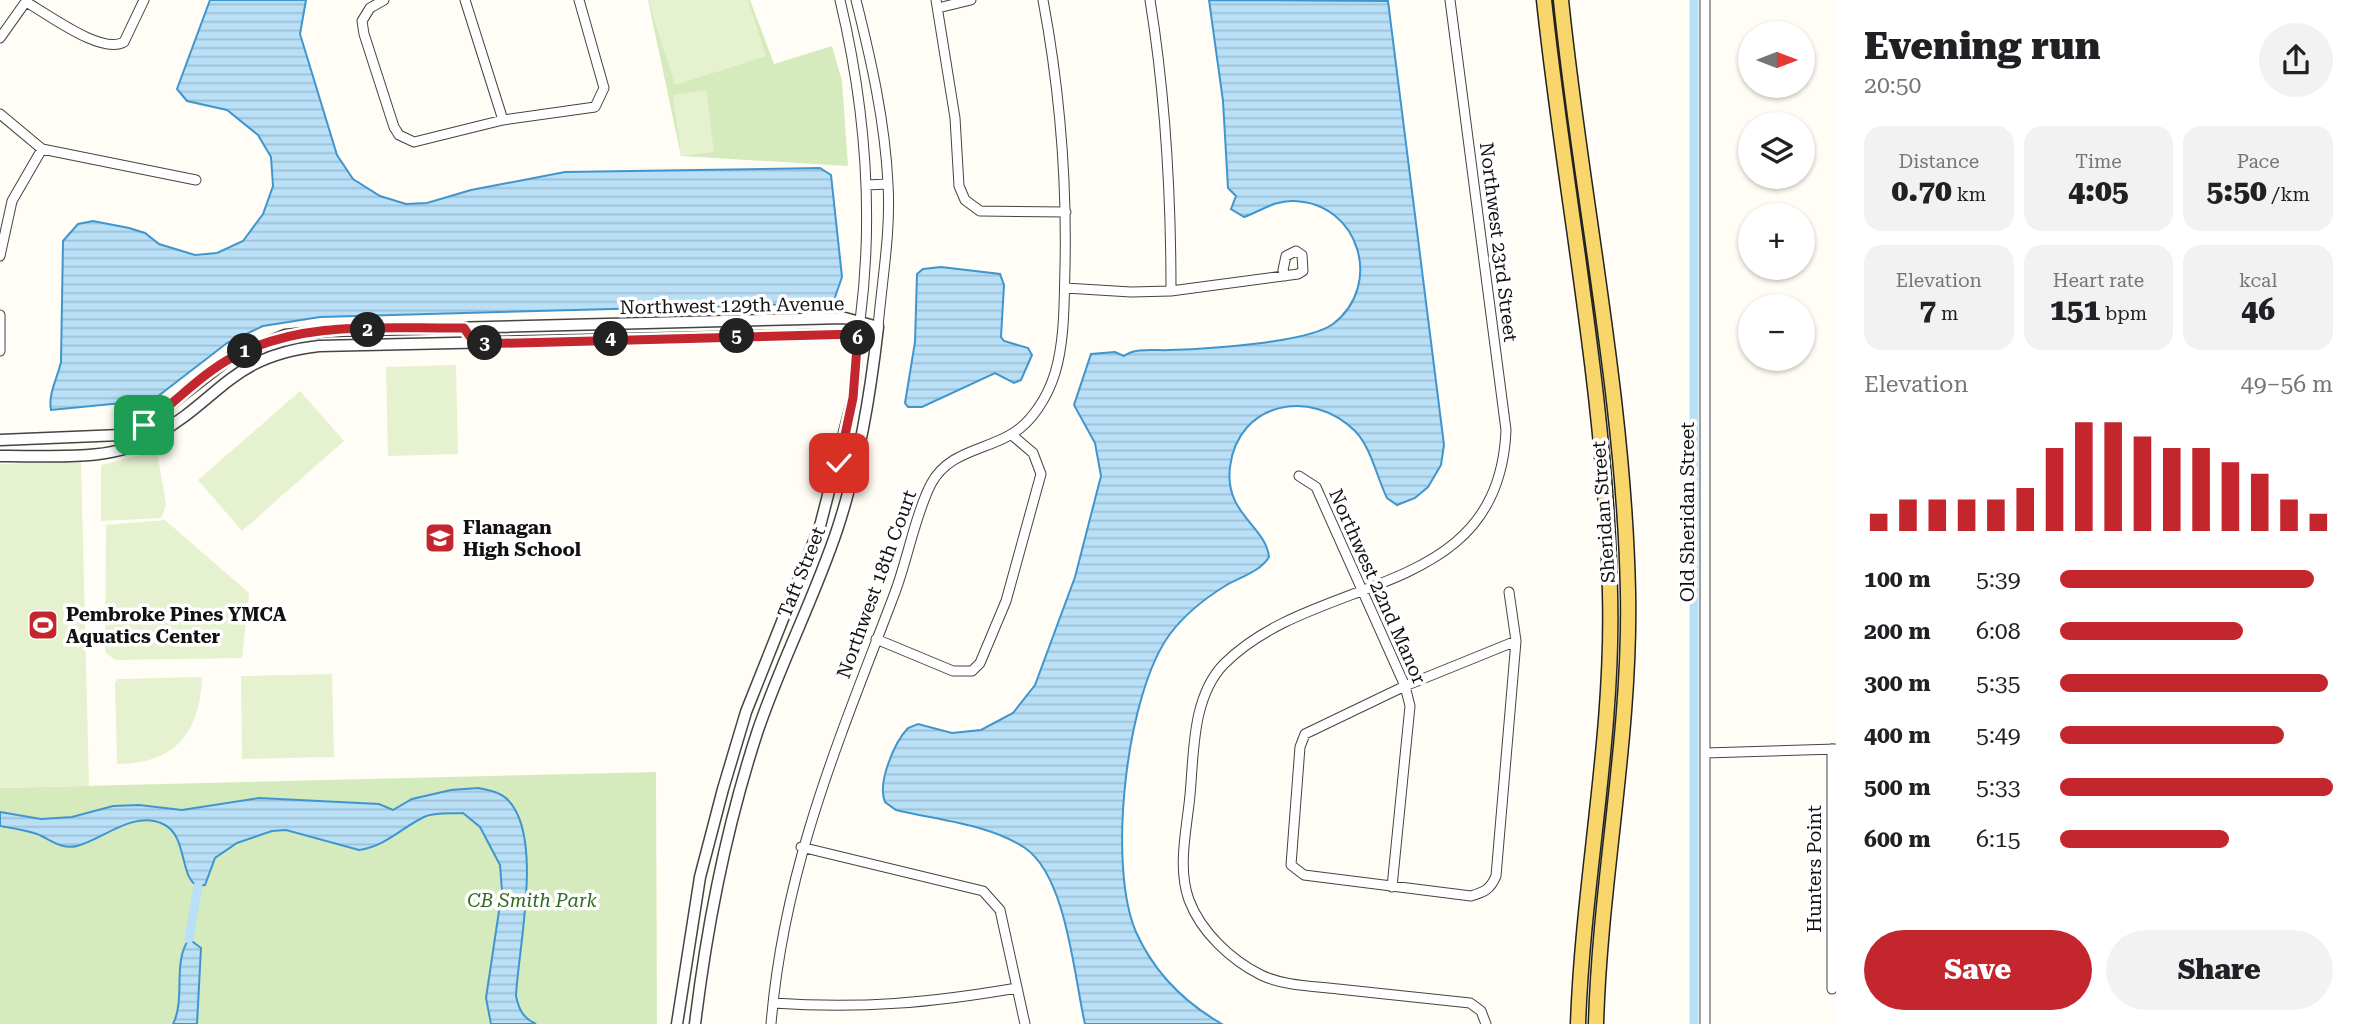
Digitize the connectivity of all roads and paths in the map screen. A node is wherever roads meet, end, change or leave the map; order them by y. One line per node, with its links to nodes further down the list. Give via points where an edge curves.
1 (144, 0): 14 (street, via 130,33 111,47)
2 (384, 0): 20 (street, via 370,8 362,21 394,127 405,140 426,140)
3 (464, 0): 20 (street)
4 (579, 0): 20 (street, via 601,71 604,88 600,100 585,110)
5 (840, 0): 17 (street, Taft Street)
6 (856, 0): 16 (street, Taft Street)
7 (971, 0): 15 (street)
8 (1043, 0): 25 (street, Northwest 18th Court, via 1058,80)
9 (1150, 0): 29 (street, via 1171,181)
10 (1450, 0): 43 (street, Northwest 23rd Street, via 1506,430 1505,463 1497,489 1476,524 1447,552)
11 (1544, 0): 60 (main road, Sheridan Street, via 1608,521 1608,662)
12 (1561, 0): 61 (main road, Sheridan Street, via 1625,512 1628,595)
13 (1705, 0): 49 (street, Old Sheridan Street)
14 (27, 1): 18 (street)
15 (937, 4): 25 (street, via 955,118 959,186 971,206 980,211)
16 (862, 23): 17 (street); 23 (street, Taft Street, via 881,113)
17 (846, 27): 24 (street, Taft Street, via 863,120)
18 (0, 37)
19 (0, 114): 21 (street)
20 (503, 120)
21 (42, 149): 22 (street); 26 (street, via 12,201)
22 (196, 180)
23 (888, 184): 24 (street); 32 (street, Taft Street)
24 (866, 185): 31 (street, Taft Street, via 866,274)
25 (1066, 212): 28 (street, Northwest 18th Court)
26 (0, 256)
27 (1285, 276): 29 (street)
28 (1065, 288): 29 (street); 37 (street, Northwest 18th Court, via 1055,372 1045,398)
29 (1171, 291)
30 (0, 316): 36 (street)
31 (860, 321): 32 (street, Northwest 129th Avenue); 33 (street, Northwest 129th Avenue); 34 (street, Taft Street)
32 (878, 327): 34 (street, Northwest 129th Avenue); 42 (street, Taft Street, via 856,468)
33 (464, 328): 35 (street); 38 (street, Northwest 129th Avenue, via 285,335 230,358 144,425 121,435)
34 (858, 334): 35 (street, Northwest 129th Avenue); 41 (street, Taft Street, via 853,398 839,463)
35 (475, 344): 39 (street, Northwest 129th Avenue, via 287,350 240,370 161,432 127,448 94,454)
36 (0, 351)
37 (1012, 435): 45 (street, Northwest 18th Court, via 954,458 931,484); 45 (street, via 1034,453 1041,474 1006,601 980,663 972,671 953,671)
38 (0, 440)
39 (0, 456)
40 (1299, 476): 43 (street, Northwest 22nd Manor, via 1316,487)
41 (800, 580): 42 (street); 55 (street, Taft Street, via 746,712 723,789 701,877)
42 (816, 587): 56 (street, Taft Street, via 772,691 739,794 703,957)
43 (1363, 592): 47 (street, Northwest 22nd Manor); 59 (street, Northwest 23rd Street, via 1273,628 1222,667 1199,712 1183,865 1189,901 1216,942 1263,976 1293,984 1470,1003 1481,1011)
44 (1508, 592): 46 (street)
45 (876, 639): 50 (street, Northwest 18th Court)
46 (1516, 641): 47 (street); 51 (street, via 1496,876 1487,891 1471,896)
47 (1405, 687): 51 (street, Northwest 22nd Manor, via 1410,706); 51 (street, via 1305,734 1300,747 1291,865 1304,875)
48 (1834, 749): 49 (street); 53 (street, Hunters Point)
49 (1705, 753): 62 (street, Old Sheridan Street)
50 (801, 847): 52 (street, via 983,891 1000,910); 54 (street, Northwest 18th Court)
51 (1392, 887)
52 (1017, 988): 54 (street, via 931,1002 839,1007); 58 (street)
53 (1832, 989)
54 (773, 1003): 57 (street, Northwest 18th Court)
55 (677, 1024)
56 (695, 1024)
57 (771, 1024)
58 (1025, 1024)
59 (1486, 1024)
60 (1578, 1024)
61 (1596, 1024)
62 (1705, 1024)

